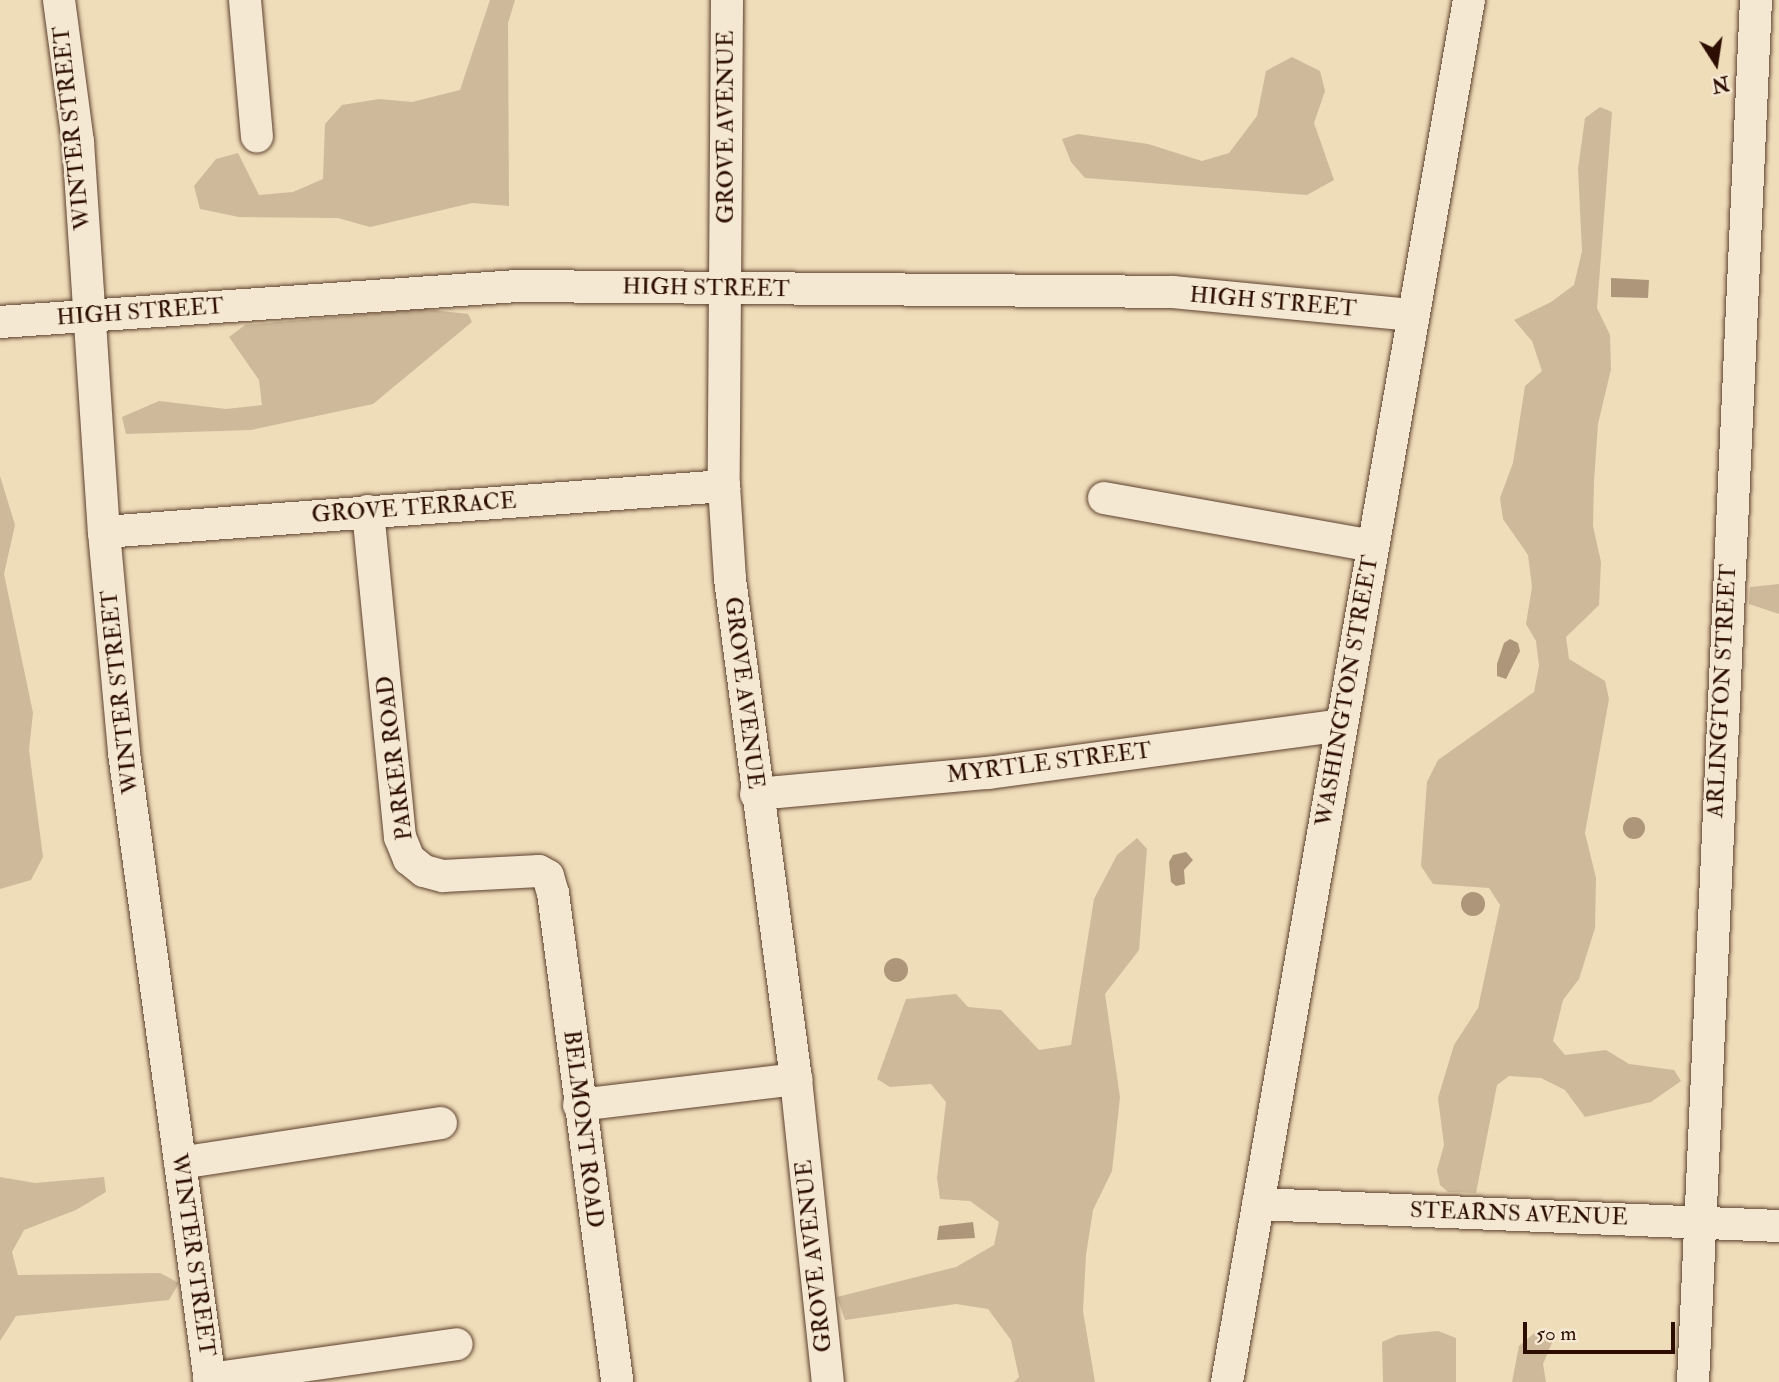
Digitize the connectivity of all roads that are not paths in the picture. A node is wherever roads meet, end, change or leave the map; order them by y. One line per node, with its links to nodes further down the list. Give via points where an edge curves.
1 (59, 0): 9 (street, WINTER STREET, via 78,142)
2 (246, 0): 6 (street)
3 (727, 0): 7 (street, GROVE AVENUE)
4 (1468, 0): 8 (street, WASHINGTON STREET)
5 (1756, 0): 24 (street, ARLINGTON STREET)
6 (257, 136)
7 (725, 289): 8 (street, HIGH STREET, via 1173,292); 9 (street, HIGH STREET, via 518,286 342,295); 11 (street, GROVE AVENUE)
8 (1413, 315): 15 (street, WASHINGTON STREET)
9 (88, 317): 10 (street, HIGH STREET); 14 (street, WINTER STREET)
10 (0, 322)
11 (724, 486): 13 (street, GROVE TERRACE); 17 (street, GROVE AVENUE, via 730,579)
12 (1104, 498): 15 (street)
13 (368, 512): 14 (street, GROVE TERRACE); 18 (street, PARKER ROAD, via 400,838 409,859 443,876 539,871)
14 (104, 532): 22 (street, WINTER STREET, via 124,753)
15 (1373, 546): 16 (street, WASHINGTON STREET)
16 (1341, 725): 17 (street, MYRTLE STREET, via 988,773); 23 (street, WASHINGTON STREET)
17 (757, 794): 19 (street, GROVE AVENUE)
18 (548, 876): 20 (street, BELMONT ROAD)
19 (796, 1079): 20 (street); 29 (street, GROVE AVENUE)
20 (579, 1105): 28 (street, BELMONT ROAD)
21 (441, 1123): 22 (street)
22 (180, 1163): 27 (street, WINTER STREET)
23 (1258, 1204): 24 (street, STEARNS AVENUE); 30 (street, WASHINGTON STREET)
24 (1698, 1221): 25 (street, STEARNS AVENUE); 31 (street, ARLINGTON STREET)
25 (1779, 1226)
26 (457, 1344): 27 (street)
27 (209, 1381)
28 (617, 1382)
29 (828, 1382)
30 (1227, 1382)
31 (1693, 1382)

